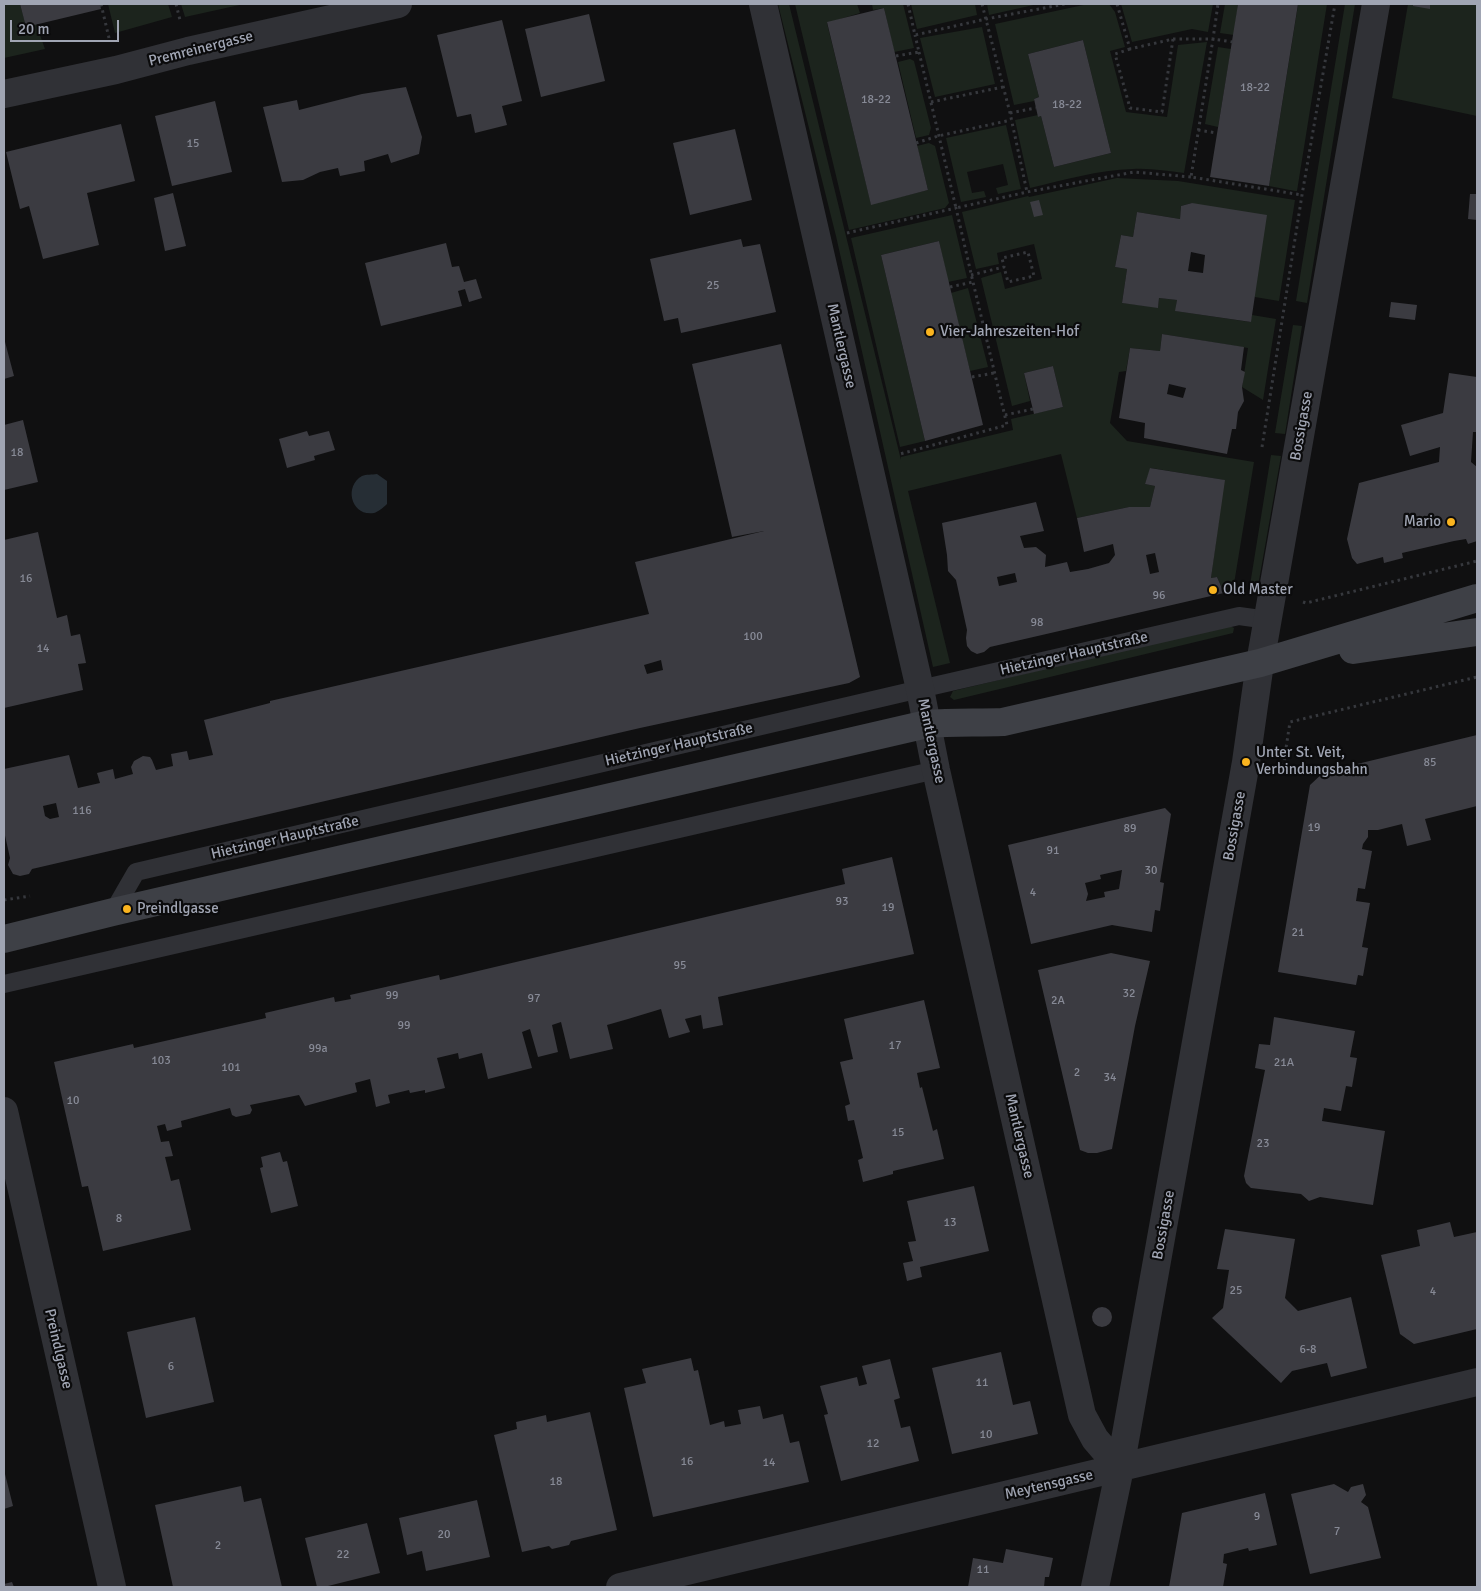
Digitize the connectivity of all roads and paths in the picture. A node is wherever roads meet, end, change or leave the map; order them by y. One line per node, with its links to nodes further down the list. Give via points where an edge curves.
1 (398, 4): 19 (street, Premreinergasse)
2 (763, 4): 49 (street, Mantlergasse)
3 (908, 4): 11 (path)
4 (982, 4): 10 (path)
5 (1065, 4): 10 (path)
6 (1117, 4): 15 (path)
7 (1218, 4): 13 (path)
8 (1335, 4): 30 (path)
9 (1376, 4): 45 (street, Bossigasse)
10 (986, 19): 11 (path); 18 (path)
11 (915, 35): 16 (path)
12 (1173, 39): 13 (path); 15 (path); 15 (path, via 1162,112 1130,108 1115,54)
13 (1213, 39): 14 (path); 24 (path)
14 (1233, 42)
15 (1130, 49)
16 (919, 52): 17 (path); 20 (path)
17 (896, 56)
18 (1003, 87): 20 (path); 22 (path)
19 (4, 94)
20 (931, 102): 26 (path)
21 (1036, 108): 22 (path)
22 (1010, 113): 23 (path)
23 (1011, 120): 26 (path); 29 (path)
24 (1198, 130): 25 (path); 28 (path)
25 (1217, 133)
26 (938, 136): 27 (path); 31 (path)
27 (916, 143)
28 (1191, 177): 29 (path, via 1134,172); 30 (path)
29 (1027, 192): 31 (path)
30 (1302, 195): 42 (path)
31 (956, 208): 32 (path); 34 (path)
32 (845, 234)
33 (1004, 267): 33 (path, via 1002,258 1028,252 1034,276 1008,282); 34 (path)
34 (971, 275): 35 (path)
35 (973, 282): 36 (path); 37 (path)
36 (950, 287)
37 (994, 373): 38 (path); 40 (path)
38 (972, 377)
39 (1032, 409): 40 (path)
40 (1005, 415): 41 (path, via 1007,425)
41 (897, 454)
42 (1261, 456)
43 (1477, 561): 45 (path, via 1306,603)
44 (1477, 598): 47 (main road)
45 (1270, 608): 47 (street, Bossigasse); 49 (lane, Hietzinger Hauptstraße)
46 (1477, 632): 47 (main road)
47 (1260, 663): 50 (main road, via 1003,722); 58 (street, Bossigasse, via 1246,762)
48 (1477, 677): 51 (path, via 1290,722 1283,768)
49 (920, 689): 50 (street, Mantlergasse); 53 (lane, Hietzinger Hauptstraße, via 136,872)
50 (927, 724): 52 (street, Mantlergasse); 53 (main road)
51 (1271, 767)
52 (936, 770): 55 (lane); 58 (street, Mantlergasse, via 1082,1415 1095,1438)
53 (113, 912): 54 (main road)
54 (4, 939)
55 (4, 984)
56 (4, 1111): 59 (street, Preindlgasse)
57 (1477, 1382): 58 (street, Meytensgasse)
58 (1120, 1468): 60 (street, Meytensgasse); 61 (street, Bossigasse)
59 (112, 1587)
60 (620, 1587)
61 (1095, 1587)

